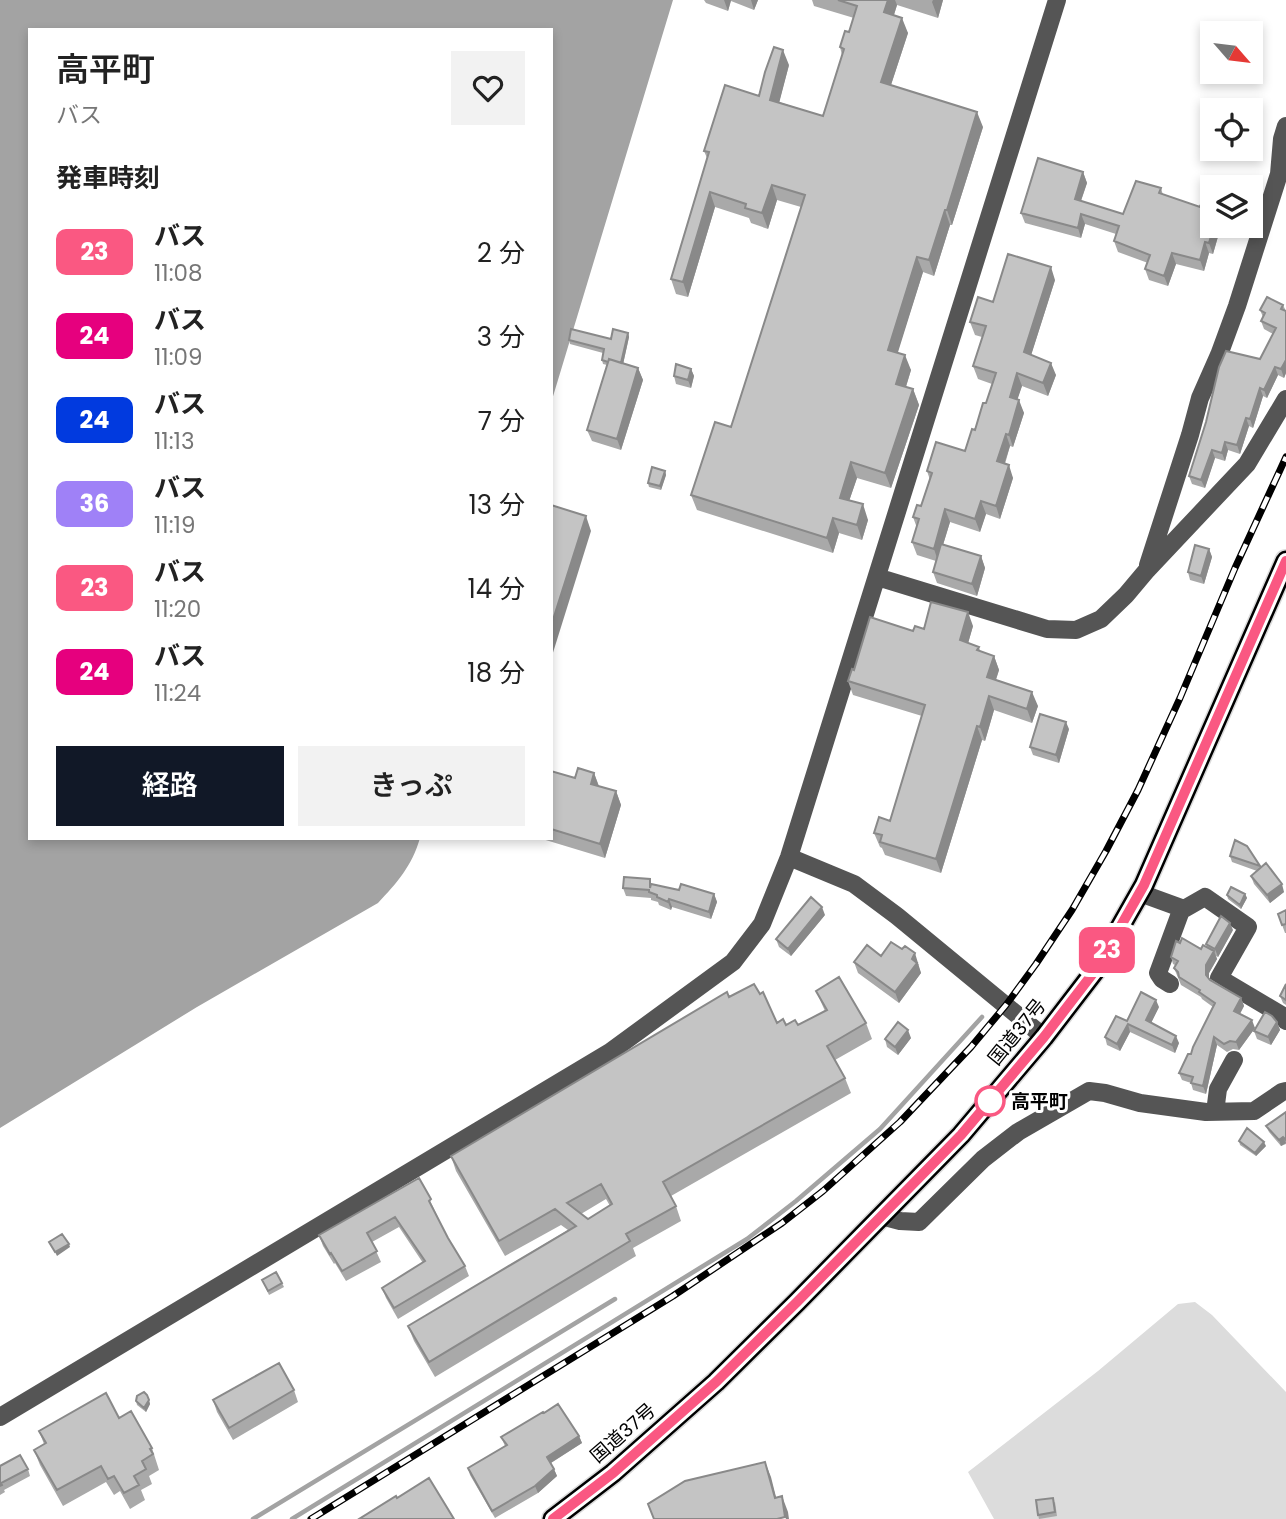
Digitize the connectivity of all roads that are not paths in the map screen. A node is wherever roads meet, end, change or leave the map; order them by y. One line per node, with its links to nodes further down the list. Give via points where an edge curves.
1 (1057, 0): 6 (street)
2 (1286, 125): 5 (street, via 1279,174 1237,306 1200,398)
3 (1286, 399): 5 (street, via 1247,464)
4 (1286, 561): 8 (highway, 国道37号)
5 (1147, 569): 6 (street, via 1101,620 1076,630 1046,629)
6 (877, 578): 7 (street)
7 (789, 857): 12 (street, via 854,884); 17 (street, via 762,924 733,962 610,1052)
8 (1140, 893): 9 (street); 12 (highway, 国道37号, via 1097,968)
9 (1182, 908): 10 (street, via 1158,972); 11 (street, via 1205,897 1248,927 1219,978)
10 (1170, 984)
11 (1286, 1021)
12 (1044, 1037): 16 (highway, 国道37号, via 961,1135)
13 (1234, 1060): 15 (street, via 1218,1089)
14 (1286, 1091): 15 (street, via 1254,1111)
15 (1215, 1112): 16 (street, via 1089,1091 992,1152 919,1222)
16 (881, 1216): 18 (highway, 国道37号, via 716,1382)
17 (0, 1417)
18 (553, 1519)

